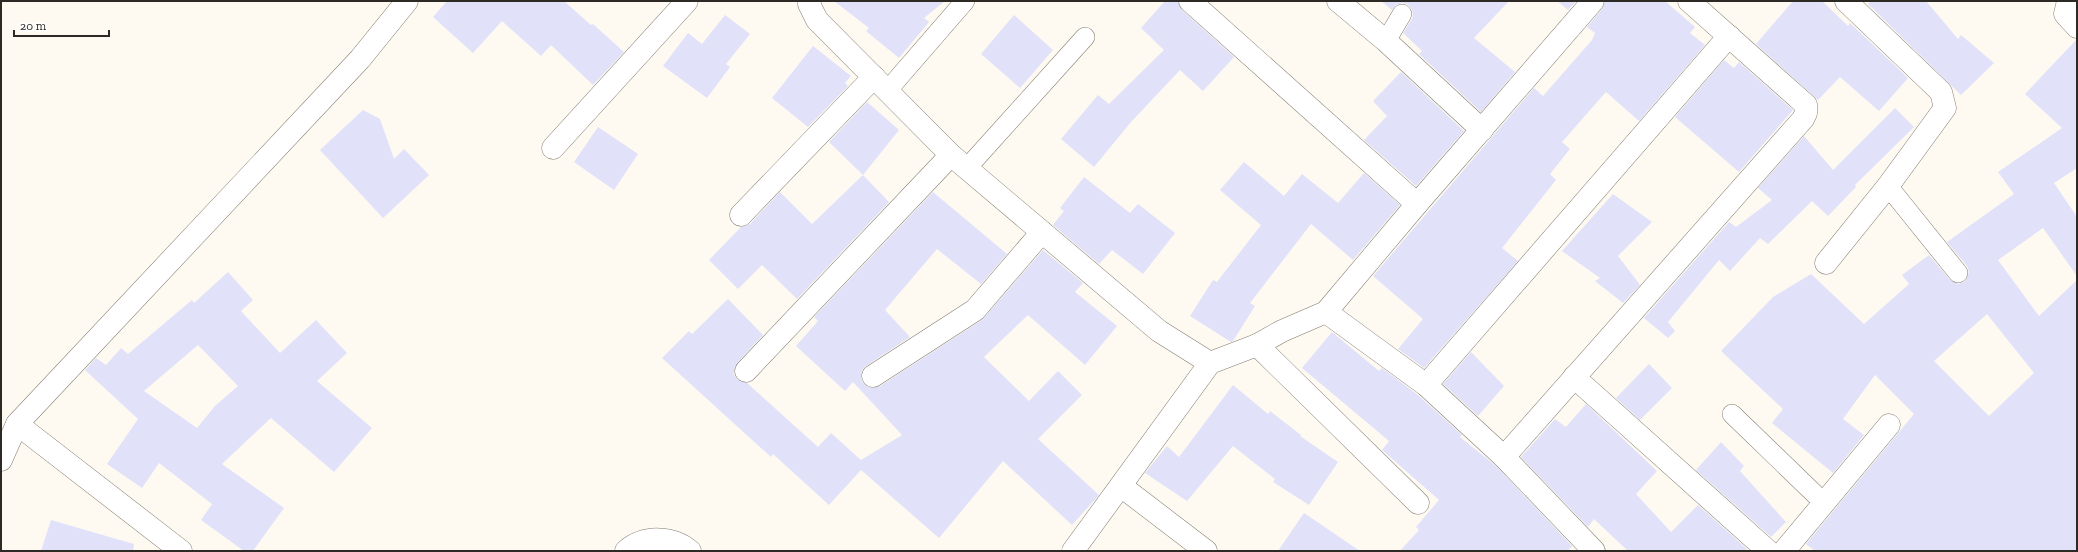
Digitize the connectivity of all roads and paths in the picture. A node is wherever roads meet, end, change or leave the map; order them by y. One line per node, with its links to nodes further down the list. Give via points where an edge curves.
1 (407, 1): 34 (street, via 360,59)
2 (687, 1): 18 (street)
3 (810, 1): 16 (street, via 817,20)
4 (965, 1): 16 (lane)
5 (1190, 1): 21 (street)
6 (1338, 1): 15 (street)
7 (1593, 1): 17 (street)
8 (1689, 1): 13 (street)
9 (2068, 1): 12 (street, via 2065,14)
10 (1852, 3): 20 (street, via 1940,92 1945,104 1945,108)
11 (1402, 14): 15 (lane)
12 (2077, 27)
13 (1730, 36): 31 (street, via 1806,105 1804,119); 32 (street)
14 (1085, 37): 19 (lane)
15 (1386, 41): 17 (street)
16 (881, 84): 19 (street); 22 (street)
17 (1482, 130): 21 (street)
18 (553, 148)
19 (959, 162): 23 (street); 29 (street)
20 (1888, 186): 24 (street); 25 (lane)
21 (1417, 204): 26 (street)
22 (741, 215)
23 (1042, 232): 28 (street, via 1159,332); 30 (street, via 975,310)
24 (1826, 263)
25 (1958, 273)
26 (1326, 312): 27 (street); 32 (street)
27 (1257, 345): 28 (street); 40 (street)
28 (1210, 363): 38 (street)
29 (746, 371)
30 (873, 376)
31 (1574, 377): 36 (street); 47 (street)
32 (1426, 385): 36 (street)
33 (1732, 414): 39 (lane)
34 (17, 424): 37 (street); 41 (street)
35 (1889, 425): 39 (street)
36 (1504, 457): 46 (street)
37 (1, 460)
38 (1121, 486): 44 (street); 45 (street)
39 (1823, 502): 48 (street)
40 (1418, 503)
41 (181, 551)
42 (626, 551): 43 (street, via 644,541 658,539 671,540)
43 (690, 551)
44 (1073, 551)
45 (1206, 551)
46 (1594, 551)
47 (1768, 551)
48 (1784, 551)

